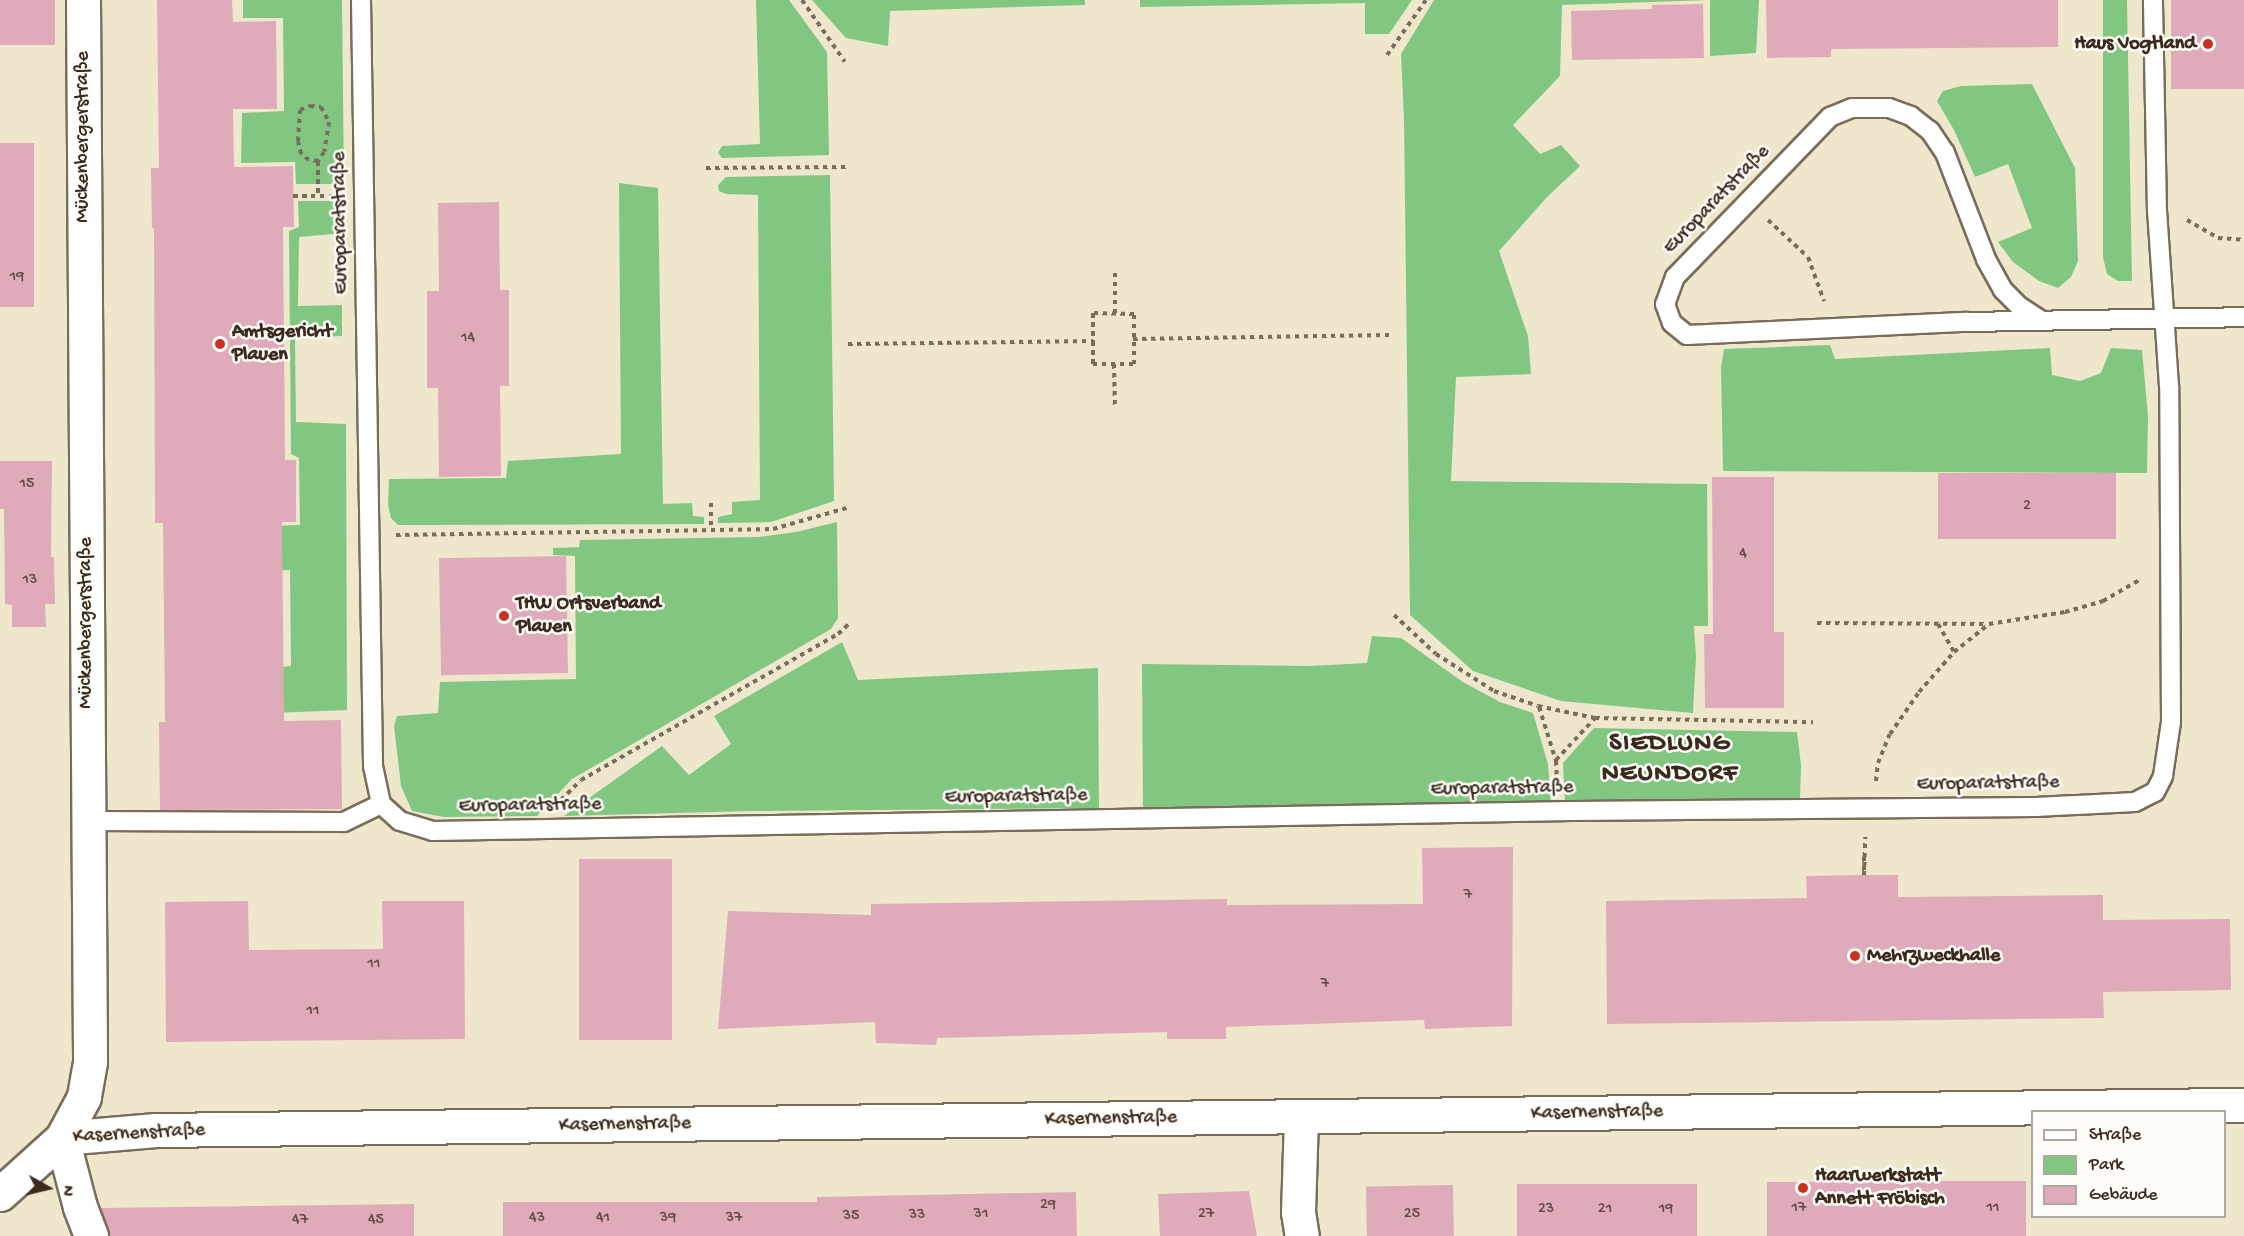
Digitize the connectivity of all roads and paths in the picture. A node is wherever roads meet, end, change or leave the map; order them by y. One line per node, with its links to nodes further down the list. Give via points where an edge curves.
1 (82, 0): 47 (street, Mückenbergerstraße)
2 (361, 0): 32 (lane, Europaratstraße)
3 (802, 0): 7 (path)
4 (1426, 0): 6 (path)
5 (2153, 0): 20 (lane, Europaratstraße, via 2157,212)
6 (1387, 56)
7 (845, 62)
8 (318, 161): 8 (path, via 324,152 329,122 321,107 310,106 300,110 298,141 301,154); 12 (path)
9 (846, 167): 10 (path)
10 (706, 168)
11 (293, 196): 12 (path)
12 (318, 196): 13 (path)
13 (340, 196)
14 (1748, 201): 21 (lane, Europaratstraße, via 1830,117 1852,108 1889,108 1911,116 1930,131 1945,153 1986,259 2003,290); 22 (path, via 1808,257); 22 (lane, Europaratstraße, via 1675,277 1665,304 1672,323 1687,335)
15 (2181, 216): 16 (path, via 2218,238)
16 (2244, 240)
17 (1115, 271): 18 (path)
18 (1114, 313): 24 (path, via 1134,314); 25 (path, via 1093,313)
19 (2244, 317): 20 (lane, Europaratstraße)
20 (2164, 320): 21 (lane, Europaratstraße); 45 (lane, Europaratstraße, via 2169,386 2171,722 2163,776 2154,792 2135,802 2037,807)
21 (2042, 321): 22 (lane, Europaratstraße)
22 (1834, 328)
23 (1390, 334): 24 (path)
24 (1133, 339): 27 (path, via 1134,364)
25 (1093, 341): 26 (path); 27 (path, via 1093,364)
26 (848, 344)
27 (1114, 364): 28 (path)
28 (1115, 408)
29 (711, 503): 31 (path)
30 (850, 507): 31 (path, via 773,529)
31 (711, 530): 32 (path)
32 (369, 535): 44 (lane, Europaratstraße, via 373,766)
33 (2144, 578): 38 (path, via 2103,601 2065,612)
34 (1394, 615): 40 (path, via 1436,654 1494,691)
35 (851, 622): 48 (path, via 838,634 581,780)
36 (1817, 622): 37 (path)
37 (1938, 624): 38 (path); 39 (path)
38 (1989, 624): 39 (path)
39 (1954, 652): 45 (path, via 1890,734 1878,763)
40 (1538, 706): 41 (path); 43 (path)
41 (1595, 718): 42 (path); 43 (path)
42 (1813, 722)
43 (1556, 761): 46 (path)
44 (381, 804): 47 (lane, via 344,822); 48 (lane, Europaratstraße, via 399,821 433,831)
45 (1873, 807): 46 (lane, Europaratstraße)
46 (1558, 811): 48 (lane, Europaratstraße)
47 (88, 821): 53 (street, Mückenbergerstraße, via 90,1062 84,1097)
48 (532, 828)
49 (1865, 830): 50 (path, via 1864,875)
50 (1864, 857)
51 (2244, 1105): 52 (street, Kasernenstraße)
52 (1301, 1117): 53 (street, Kasernenstraße, via 156,1130); 56 (street, via 1298,1212)
53 (62, 1138): 54 (street, Kasernenstraße); 55 (street)
54 (0, 1194)
55 (92, 1236)
56 (1302, 1236)

